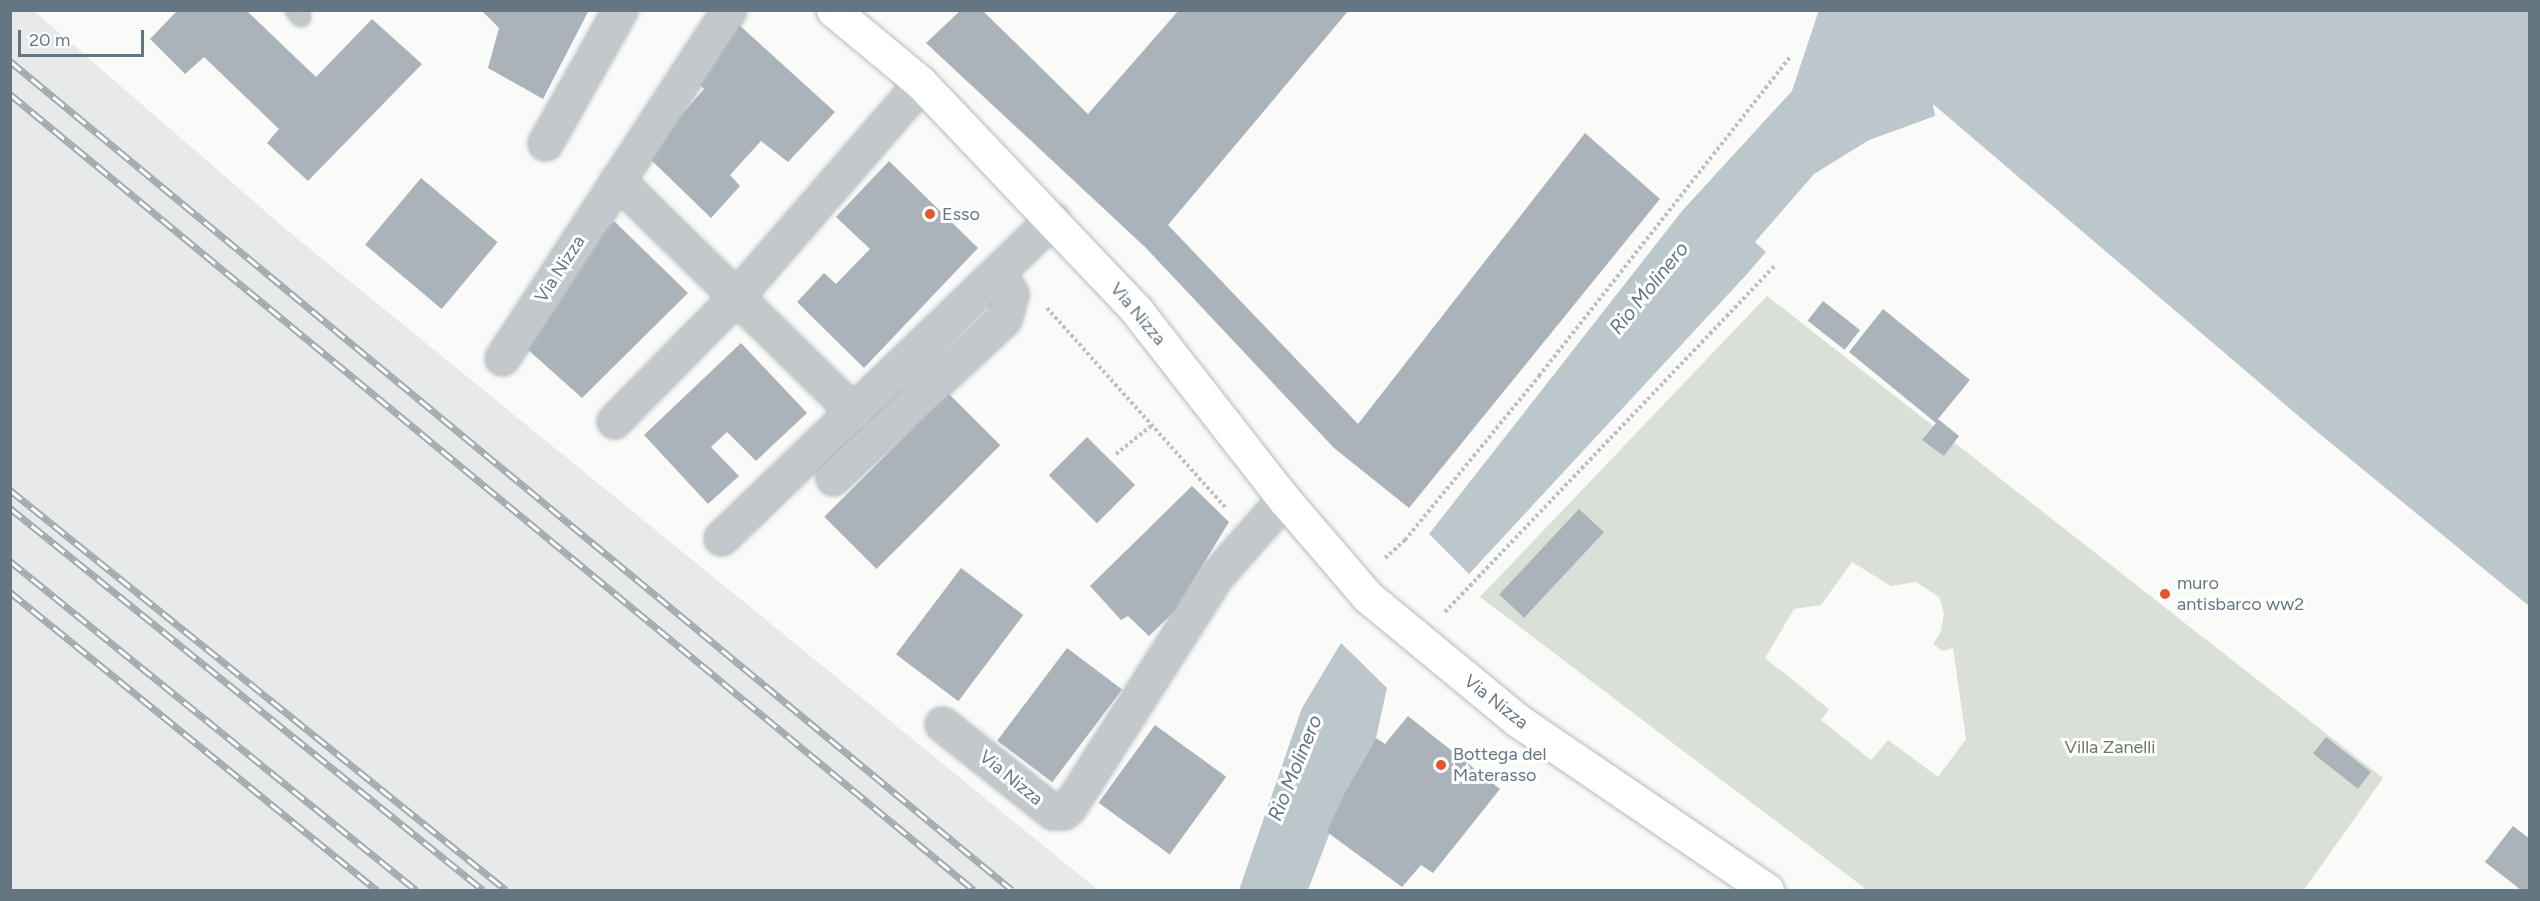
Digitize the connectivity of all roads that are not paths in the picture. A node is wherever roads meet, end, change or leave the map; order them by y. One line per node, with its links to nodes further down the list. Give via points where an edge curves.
1 (620, 10): 5 (street)
2 (729, 10): 6 (street, Via Nizza)
3 (833, 10): 4 (main road, Via Nizza)
4 (921, 83): 7 (main road, Via Nizza); 9 (street)
5 (545, 143)
6 (617, 180): 9 (street); 10 (street, Via Nizza)
7 (1052, 219): 8 (street); 14 (main road, Via Nizza, via 1137,311)
8 (1003, 267): 11 (street); 13 (street, via 1011,294 1004,319)
9 (734, 298): 11 (street); 12 (street)
10 (502, 358)
11 (854, 412): 15 (street)
12 (614, 421)
13 (833, 478)
14 (1284, 499): 16 (street, Via Nizza, via 1216,574 1069,807 1053,812); 17 (main road, Via Nizza, via 1356,584 1417,640 1517,720)
15 (721, 538)
16 (942, 724)
17 (1767, 891)

